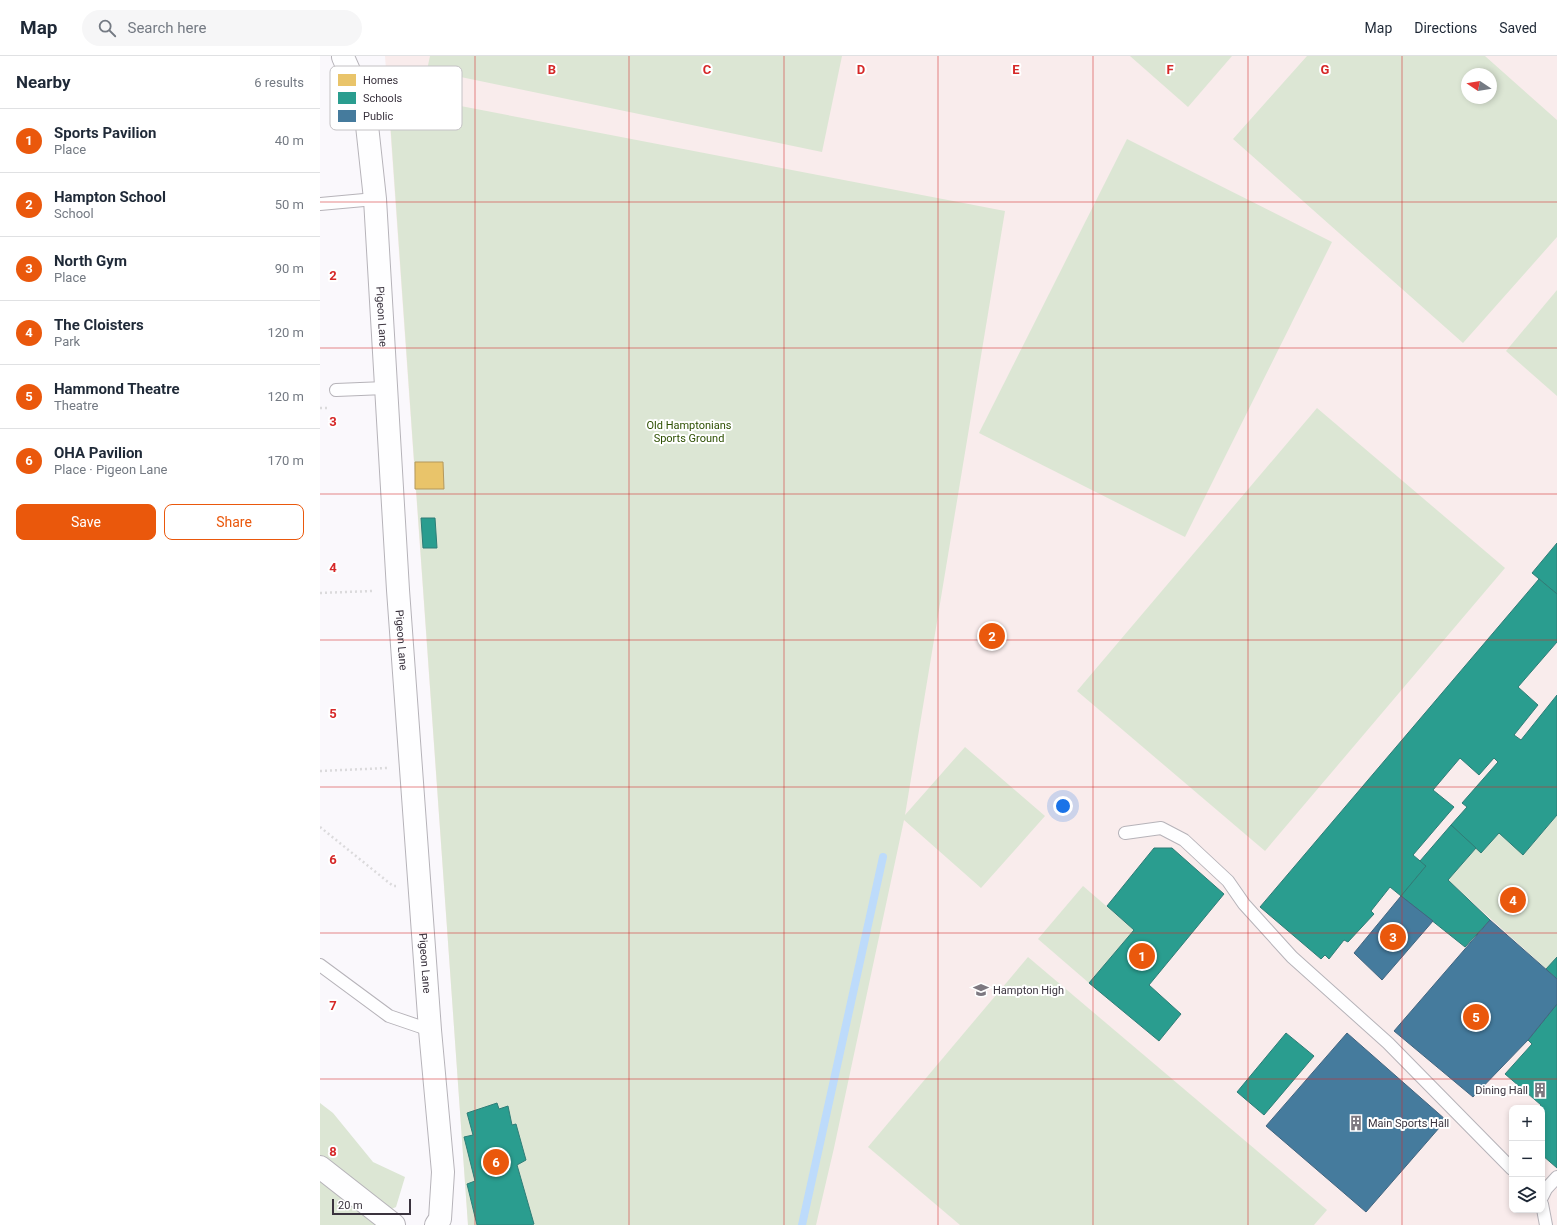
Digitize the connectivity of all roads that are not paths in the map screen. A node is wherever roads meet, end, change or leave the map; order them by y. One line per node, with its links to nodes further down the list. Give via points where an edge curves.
1 (343, 56): 2 (street, Pigeon Lane)
2 (347, 66)
3 (368, 130): 4 (street, Pigeon Lane)
4 (375, 199): 5 (lane); 6 (street, Pigeon Lane)
5 (320, 204)
6 (385, 388): 7 (lane); 10 (street, Pigeon Lane)
7 (336, 390)
8 (1124, 833): 11 (lane, via 1161,828 1184,840 1228,881 1244,904 1292,957 1388,1043)
9 (320, 965): 10 (lane, via 389,1016)
10 (430, 1030): 17 (street, Pigeon Lane, via 443,1172 440,1219)
11 (1509, 1166)
12 (320, 1167): 16 (street)
13 (1557, 1177): 14 (lane)
14 (1545, 1191)
15 (1544, 1213): 18 (lane)
16 (394, 1225)
17 (436, 1225)
18 (1546, 1225)

